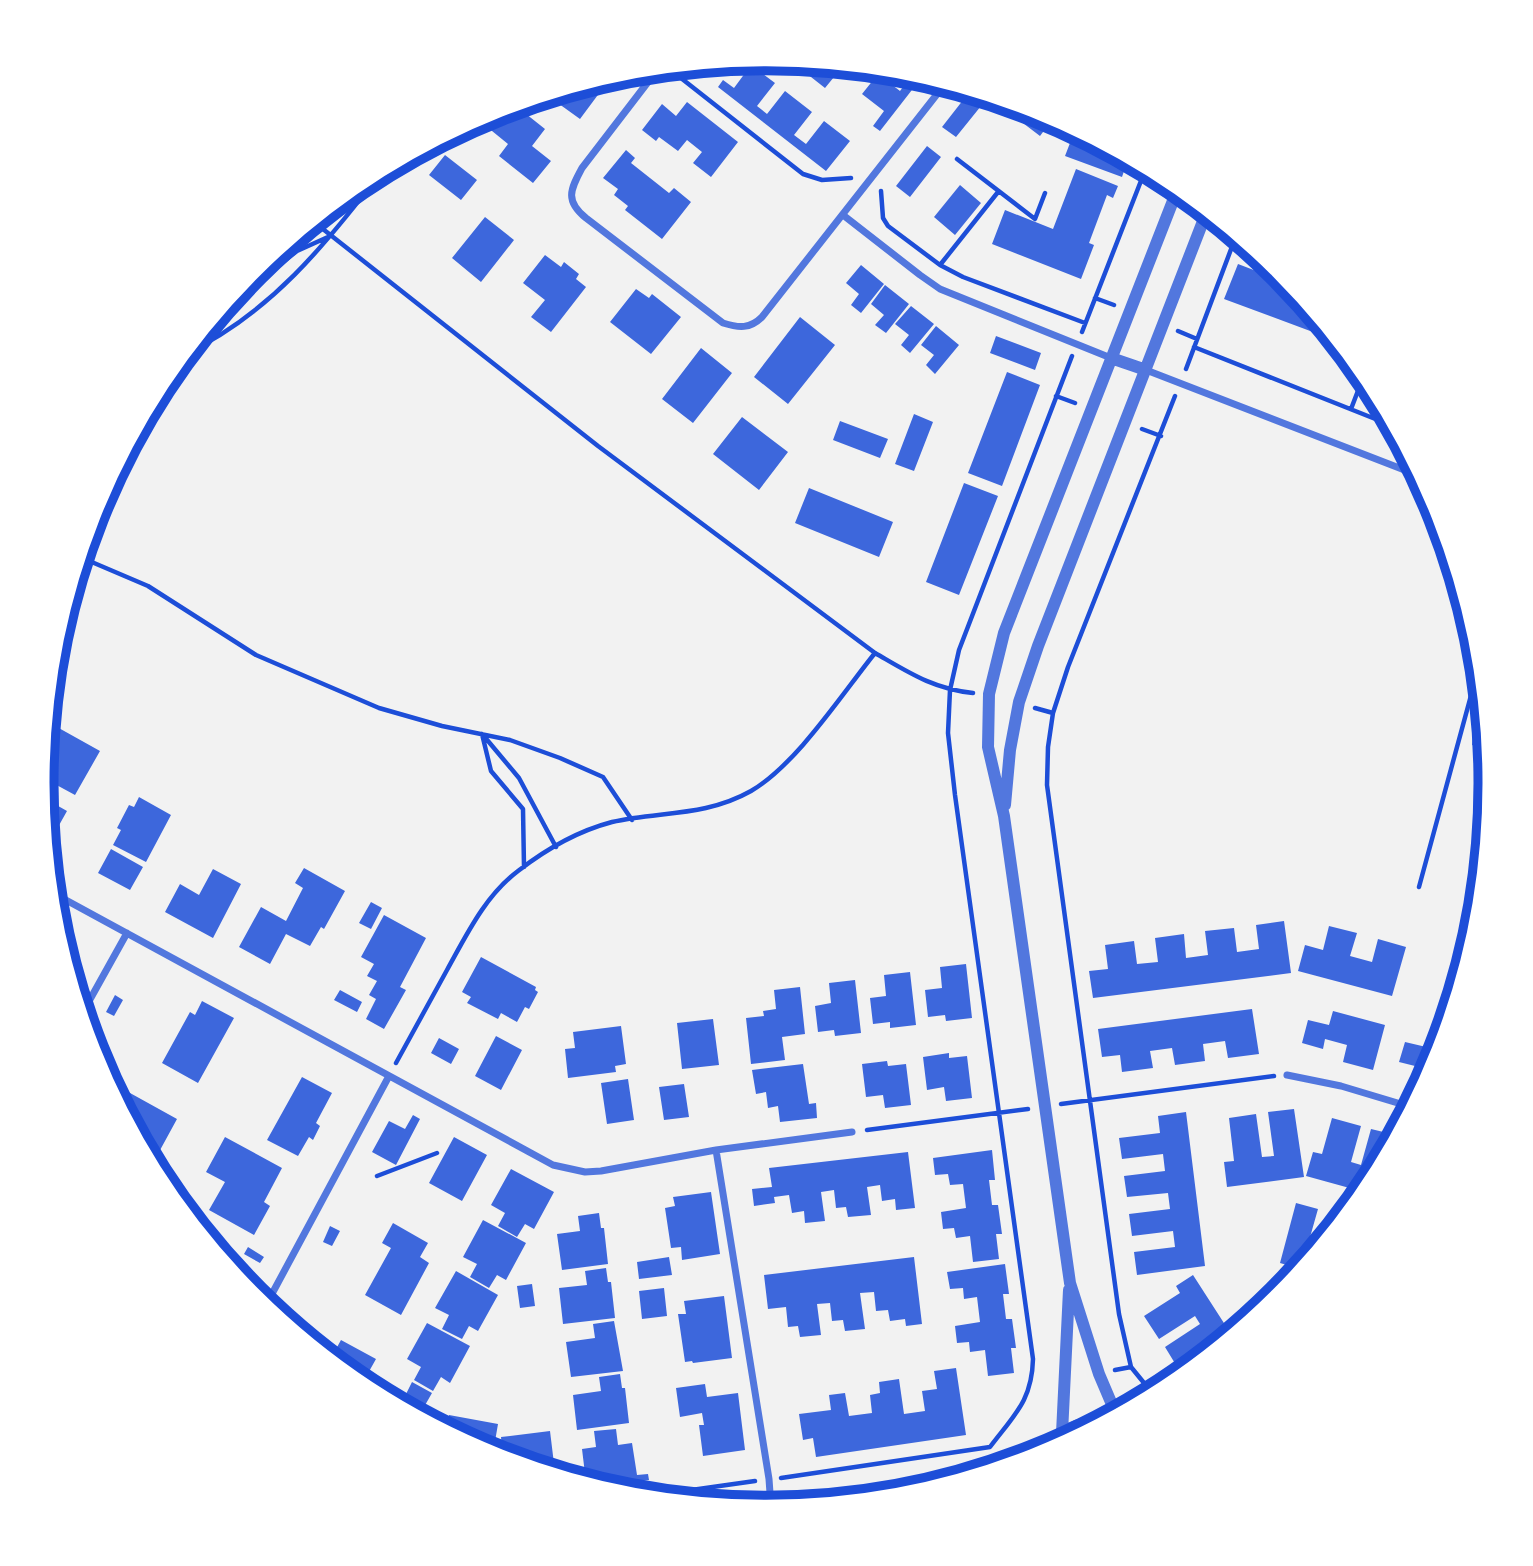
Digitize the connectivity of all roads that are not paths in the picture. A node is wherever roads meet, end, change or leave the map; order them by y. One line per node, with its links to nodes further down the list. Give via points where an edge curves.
1 (649, 81): 4 (street, via 582,168 571,201 576,210 723,323 735,327 755,324)
2 (939, 92): 4 (street)
3 (1174, 199): 6 (street)
4 (843, 215): 6 (street, via 940,289)
5 (1203, 221): 7 (street)
6 (1111, 358): 7 (street); 9 (street, via 1004,633 989,694 988,747)
7 (1146, 370): 8 (street); 9 (street, via 1019,702)
8 (1406, 471)
9 (1004, 816): 18 (street)
10 (64, 899): 11 (street)
11 (127, 933): 12 (street); 14 (street)
12 (89, 1001)
13 (1287, 1074): 15 (street)
14 (389, 1076): 17 (street, via 532,1155 570,1170 601,1171); 19 (street)
15 (1402, 1104)
16 (852, 1132): 17 (street)
17 (716, 1150): 22 (street)
18 (1070, 1283): 20 (street); 21 (street)
19 (272, 1295)
20 (1112, 1406)
21 (1055, 1434)
22 (770, 1495)

